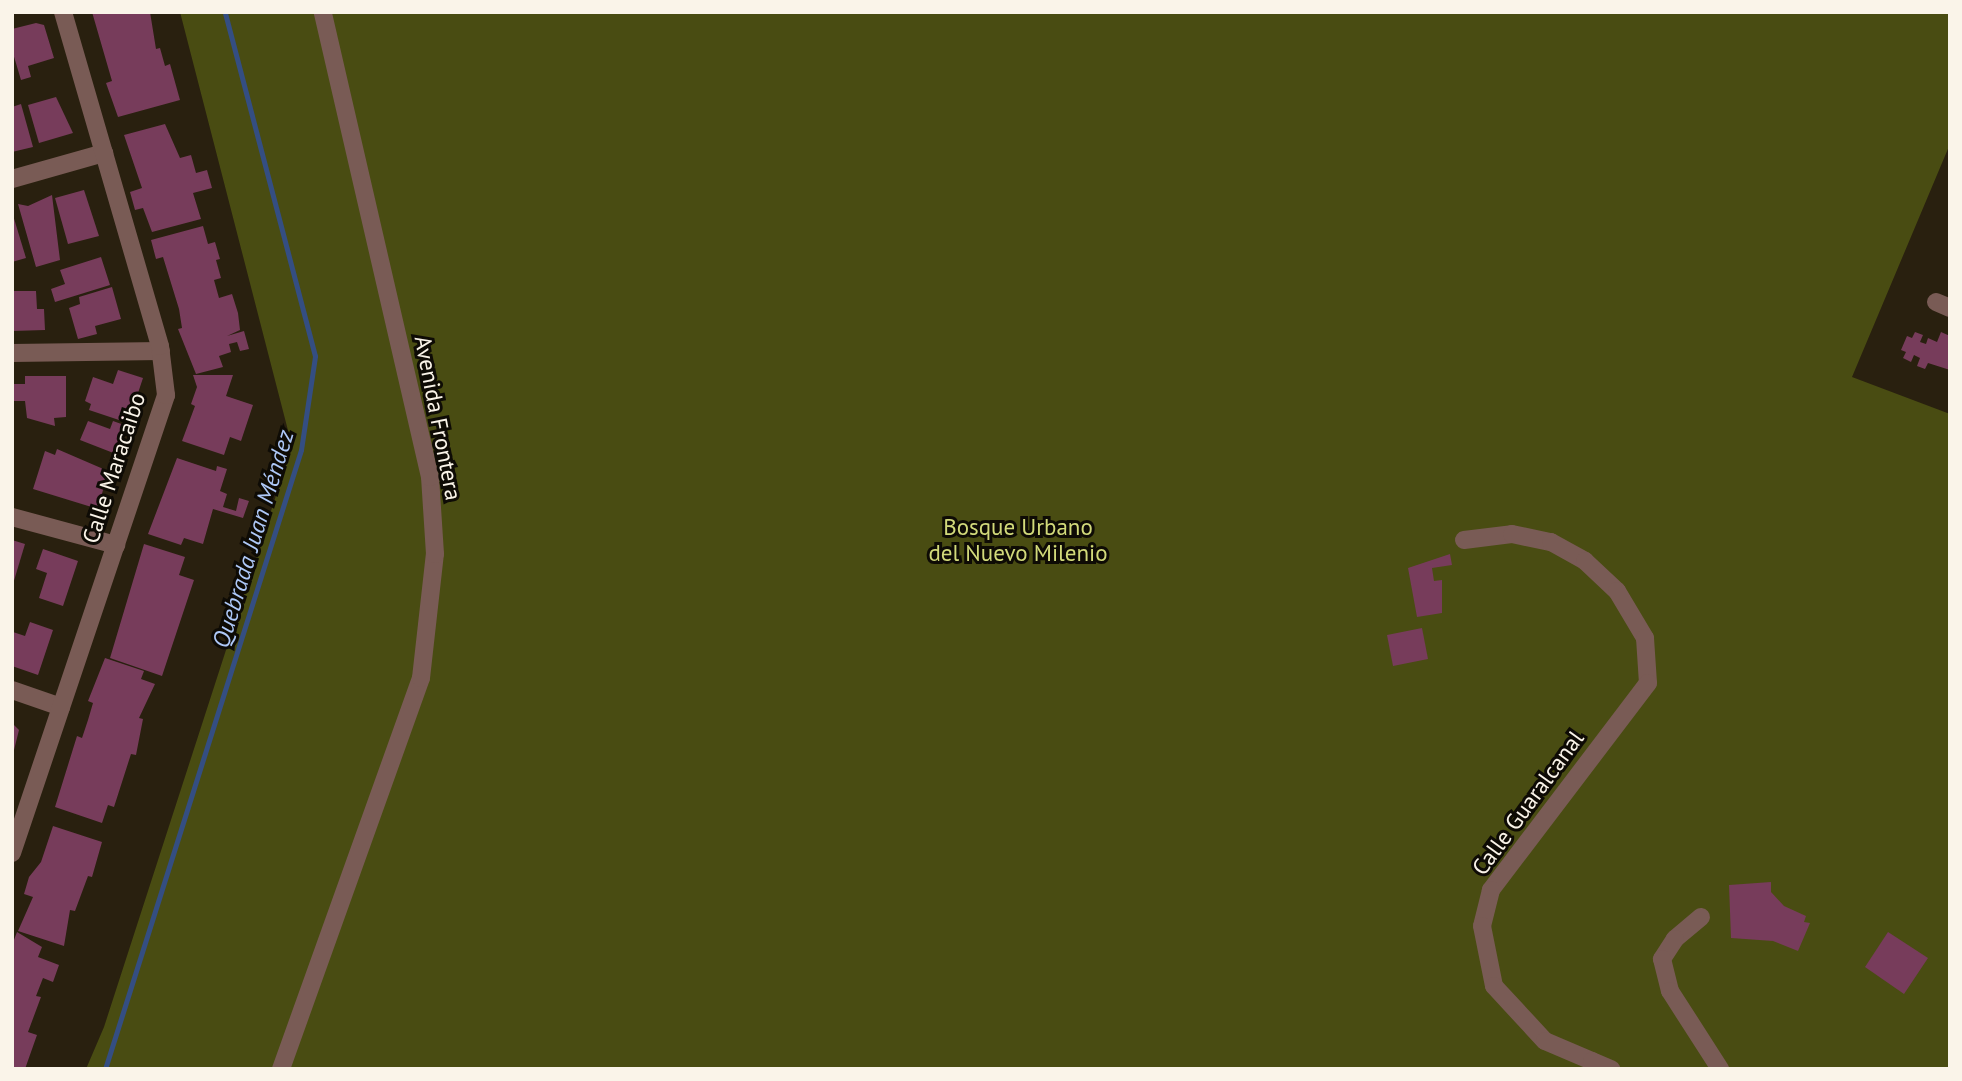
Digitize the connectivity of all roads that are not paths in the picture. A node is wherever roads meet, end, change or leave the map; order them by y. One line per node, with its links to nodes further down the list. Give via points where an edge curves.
1 (63, 12): 3 (street, Calle Maracaibo)
2 (323, 12): 14 (street, Avenida Frontera, via 430,477 435,554 421,678)
3 (104, 153): 4 (street); 5 (street, Calle Maracaibo)
4 (12, 179)
5 (161, 351): 6 (street); 9 (street, Calle Maracaibo, via 166,395)
6 (12, 353)
7 (12, 517): 9 (street)
8 (1464, 540): 15 (street, Calle Guaralcanal, via 1512,534 1551,542 1585,561 1617,592 1645,638 1648,683 1491,890 1482,926 1493,986 1545,1041)
9 (116, 545): 11 (street, Calle Maracaibo)
10 (12, 690): 11 (street)
11 (61, 706): 12 (street, Calle Maracaibo)
12 (12, 853)
13 (1701, 917): 16 (street, via 1675,939 1662,959 1670,990)
14 (281, 1069)
15 (1611, 1069)
16 (1720, 1069)

